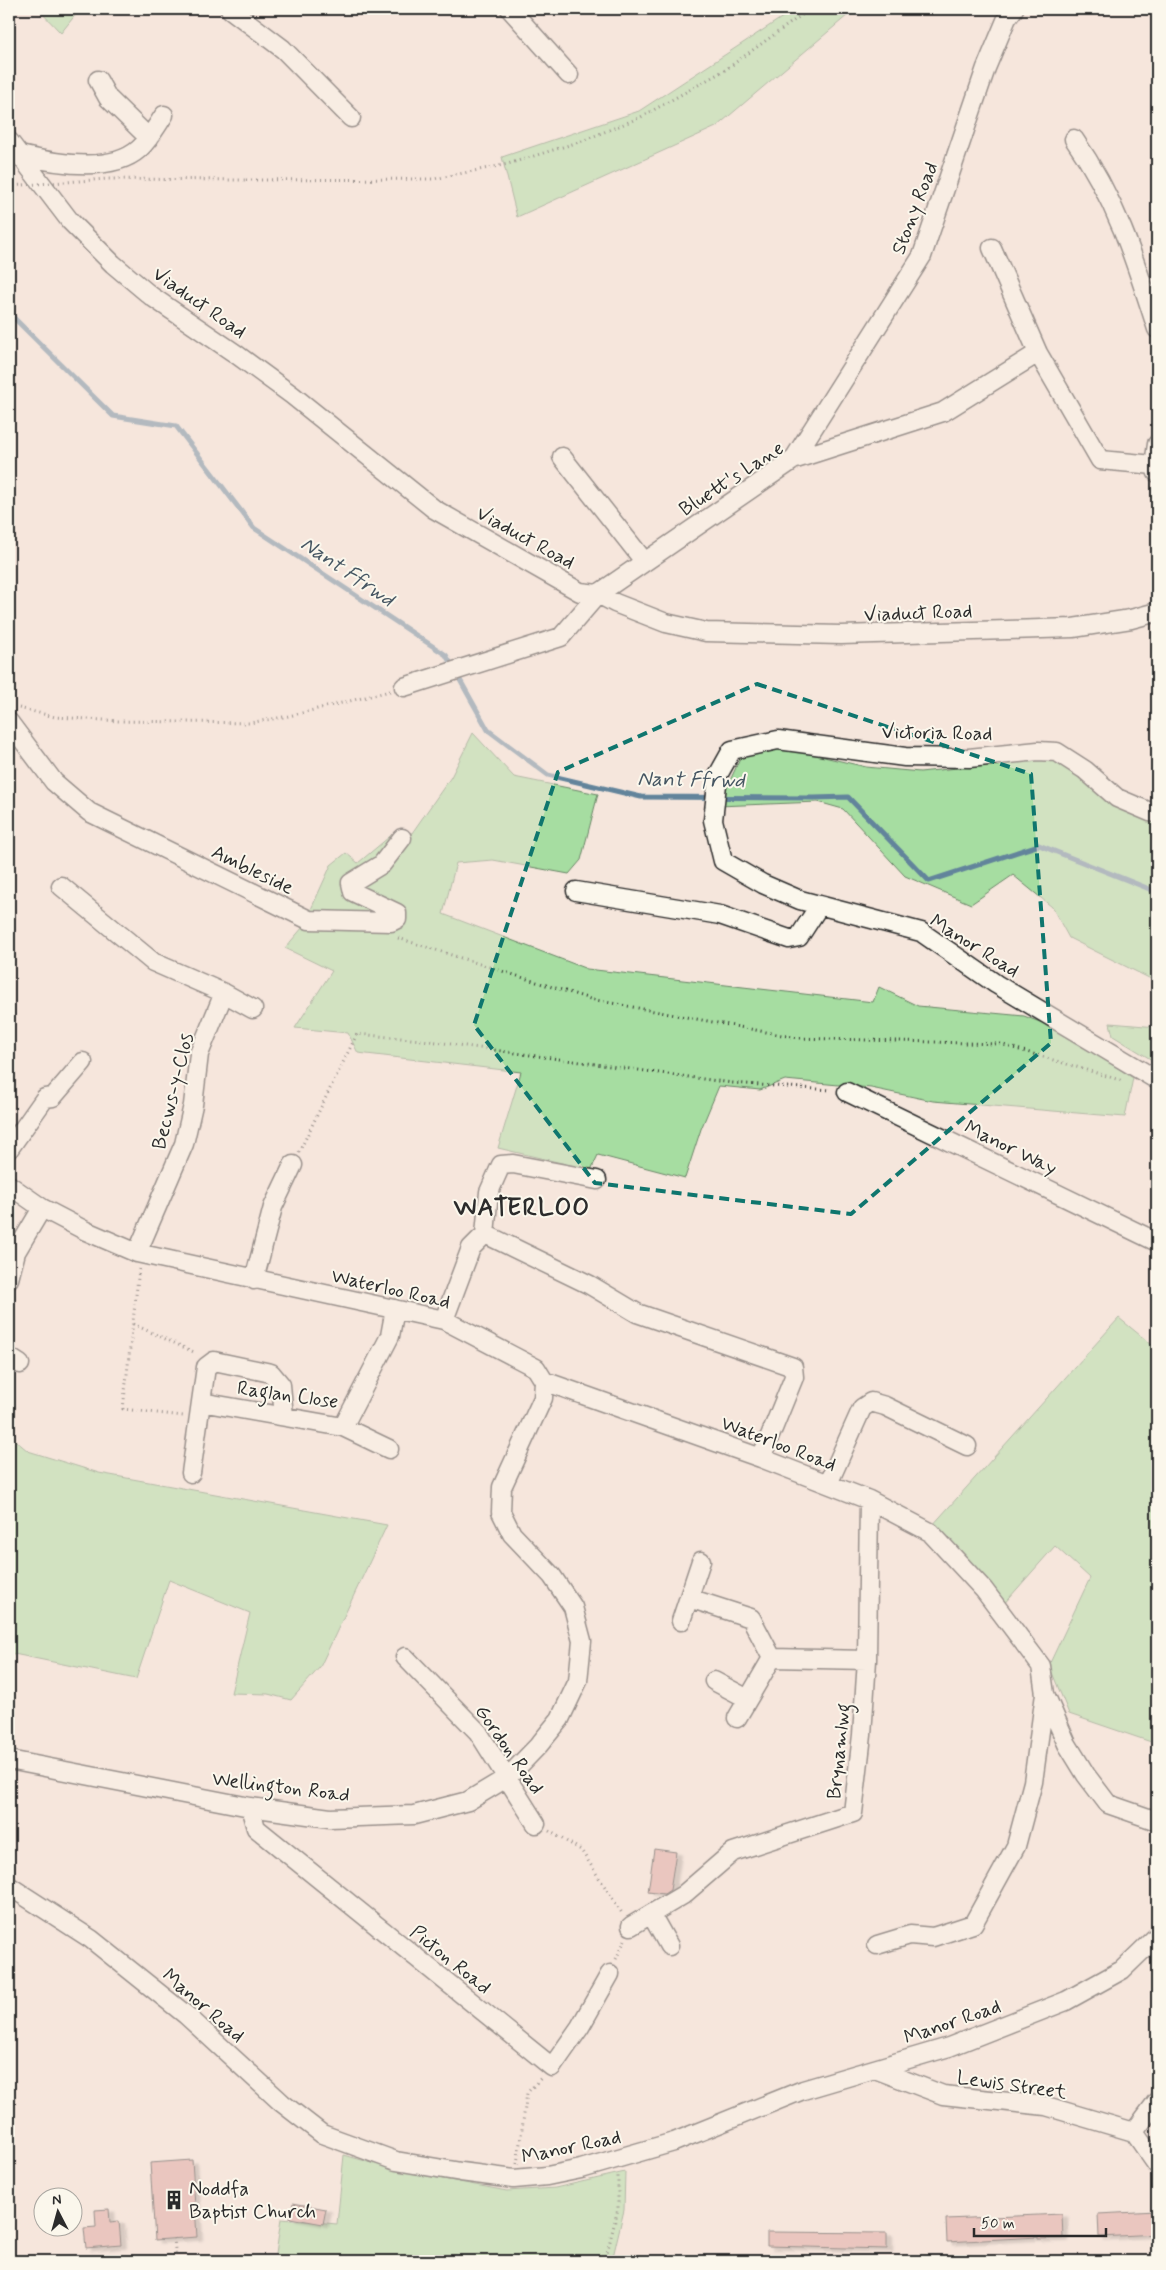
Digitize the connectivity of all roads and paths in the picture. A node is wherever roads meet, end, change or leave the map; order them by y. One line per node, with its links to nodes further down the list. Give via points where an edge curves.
1 (510, 9): 5 (street)
2 (810, 9): 13 (path, bridge, via 725,70 641,117 582,141 517,161 434,179 107,179)
3 (1014, 9): 19 (street, Stony Road, via 986,68 922,256)
4 (233, 11): 8 (street, via 283,49)
5 (569, 75)
6 (98, 80): 9 (street, via 108,98)
7 (164, 115): 9 (street)
8 (351, 118)
9 (149, 138): 12 (street, via 127,158 111,162 51,162)
10 (1074, 139): 15 (street, via 1095,169 1124,228)
11 (9, 141): 12 (street, Viaduct Road)
12 (20, 155): 22 (street, Viaduct Road, via 70,221 113,264 152,296 292,395 434,510 580,592)
13 (9, 186)
14 (992, 248): 16 (street)
15 (1157, 329)
16 (1038, 353): 19 (street, Bluett's Lane, via 943,412); 20 (street, via 1100,460)
17 (1157, 444): 20 (street)
18 (562, 457): 21 (street)
19 (793, 460): 21 (street, Bluett's Lane)
20 (1155, 469)
21 (644, 561): 22 (street, Bluett's Lane)
22 (598, 594): 23 (street, Viaduct Road, via 666,623 706,632 841,636 1073,628); 24 (street, Bluett's Lane, via 561,637)
23 (1157, 612)
24 (404, 687): 25 (path, via 249,723 119,721)
25 (10, 714): 28 (street, Ambleside, via 54,782 89,812 309,920 391,922 397,919 396,913 353,892 351,883 382,864)
26 (714, 810): 27 (street, Victoria Road, via 718,775 732,750 778,740 905,757 969,758 1057,752 1117,798); 31 (street, Manor Road, via 713,820 723,861 763,884)
27 (1157, 812)
28 (402, 838)
29 (61, 886): 33 (street, via 152,962)
30 (576, 891): 31 (street, via 720,915 790,939 799,937)
31 (819, 906): 36 (street, Manor Road, via 920,932 996,984)
32 (394, 937): 37 (path, via 590,999 798,1038 1000,1044)
33 (224, 993): 34 (street); 46 (street, Becws-y-Clos, via 199,1054 184,1144)
34 (253, 1009)
35 (83, 1062): 39 (street, via 53,1097 45,1098)
36 (1157, 1080)
37 (1129, 1083)
38 (847, 1092): 40 (path, via 732,1083 432,1041 357,1034); 45 (street, Manor Way)
39 (9, 1149)
40 (293, 1165): 48 (street, via 273,1207)
41 (597, 1180): 44 (street, via 513,1164 501,1165 489,1192)
42 (9, 1185): 43 (street, Waterloo Road)
43 (42, 1208): 46 (street, Waterloo Road); 47 (street, via 16,1252)
44 (485, 1234): 50 (street, via 471,1248); 59 (street, via 590,1285 637,1314 793,1367 794,1376)
45 (1157, 1242)
46 (137, 1253): 48 (street, Waterloo Road); 51 (path, via 139,1265)
47 (9, 1279)
48 (254, 1280): 49 (street, Waterloo Road)
49 (395, 1309): 50 (street, Waterloo Road); 56 (street, Raglan Close, via 390,1336)
50 (444, 1320): 53 (street, Waterloo Road, via 536,1368)
51 (133, 1324): 52 (path); 54 (path, via 123,1409)
52 (214, 1361): 54 (street, via 206,1367); 55 (street, via 271,1373 281,1386)
53 (544, 1381): 59 (street, Waterloo Road); 74 (street, Wellington Road, via 543,1398 502,1487 501,1512 512,1534 552,1576 573,1607 582,1641 578,1681 560,1719)
54 (200, 1410): 55 (street, Raglan Close); 60 (street)
55 (284, 1416): 56 (street, Raglan Close)
56 (343, 1427): 58 (street)
57 (967, 1446): 61 (street, via 886,1406 871,1402 862,1408)
58 (389, 1449)
59 (761, 1458): 61 (street, Waterloo Road)
60 (191, 1473)
61 (828, 1484): 62 (street, Waterloo Road)
62 (869, 1500): 68 (street, Brynamlwg); 70 (street, Waterloo Road, via 930,1532 984,1590 1041,1666)
63 (701, 1561): 64 (street)
64 (689, 1598): 65 (street); 67 (street, via 751,1618)
65 (681, 1621)
66 (405, 1657): 74 (street, Gordon Road, via 478,1732)
67 (772, 1658): 68 (street); 71 (street)
68 (868, 1660): 79 (street, Brynamlwg, via 853,1813 733,1852 683,1895)
69 (714, 1681): 71 (street)
70 (1045, 1694): 76 (street, Waterloo Road, via 1066,1744 1108,1804); 83 (street, via 1033,1782 1016,1846 974,1924 934,1937 910,1935)
71 (748, 1699): 72 (street)
72 (737, 1718)
73 (9, 1760): 75 (street, Wellington Road)
74 (508, 1777): 75 (street, Wellington Road, via 468,1800 414,1815 330,1818); 77 (street, Gordon Road)
75 (250, 1807): 85 (street, Picton Road, via 256,1828)
76 (1157, 1821)
77 (536, 1824): 80 (path, via 581,1850)
78 (9, 1886): 91 (street, Manor Road, via 91,1939 186,2015 282,2103 322,2134 396,2161)
79 (651, 1914): 80 (street, Brynamlwg); 82 (street)
80 (631, 1926): 84 (path)
81 (1157, 1936): 86 (street, Manor Road, via 1122,1970 1066,2001 949,2047)
82 (669, 1946)
83 (877, 1946)
84 (610, 1974): 85 (street, via 580,2027)
85 (552, 2067): 91 (path, via 527,2093)
86 (875, 2069): 88 (street, Lewis Street, via 943,2095 1046,2106); 89 (street, Manor Road, via 803,2090 674,2142)
87 (1157, 2101): 88 (street)
88 (1134, 2132): 90 (street)
89 (615, 2160): 91 (street, Manor Road, via 547,2176); 94 (path, via 618,2208)
90 (1157, 2165)
91 (514, 2179)
92 (174, 2238): 93 (path)
93 (176, 2261)
94 (605, 2261)

